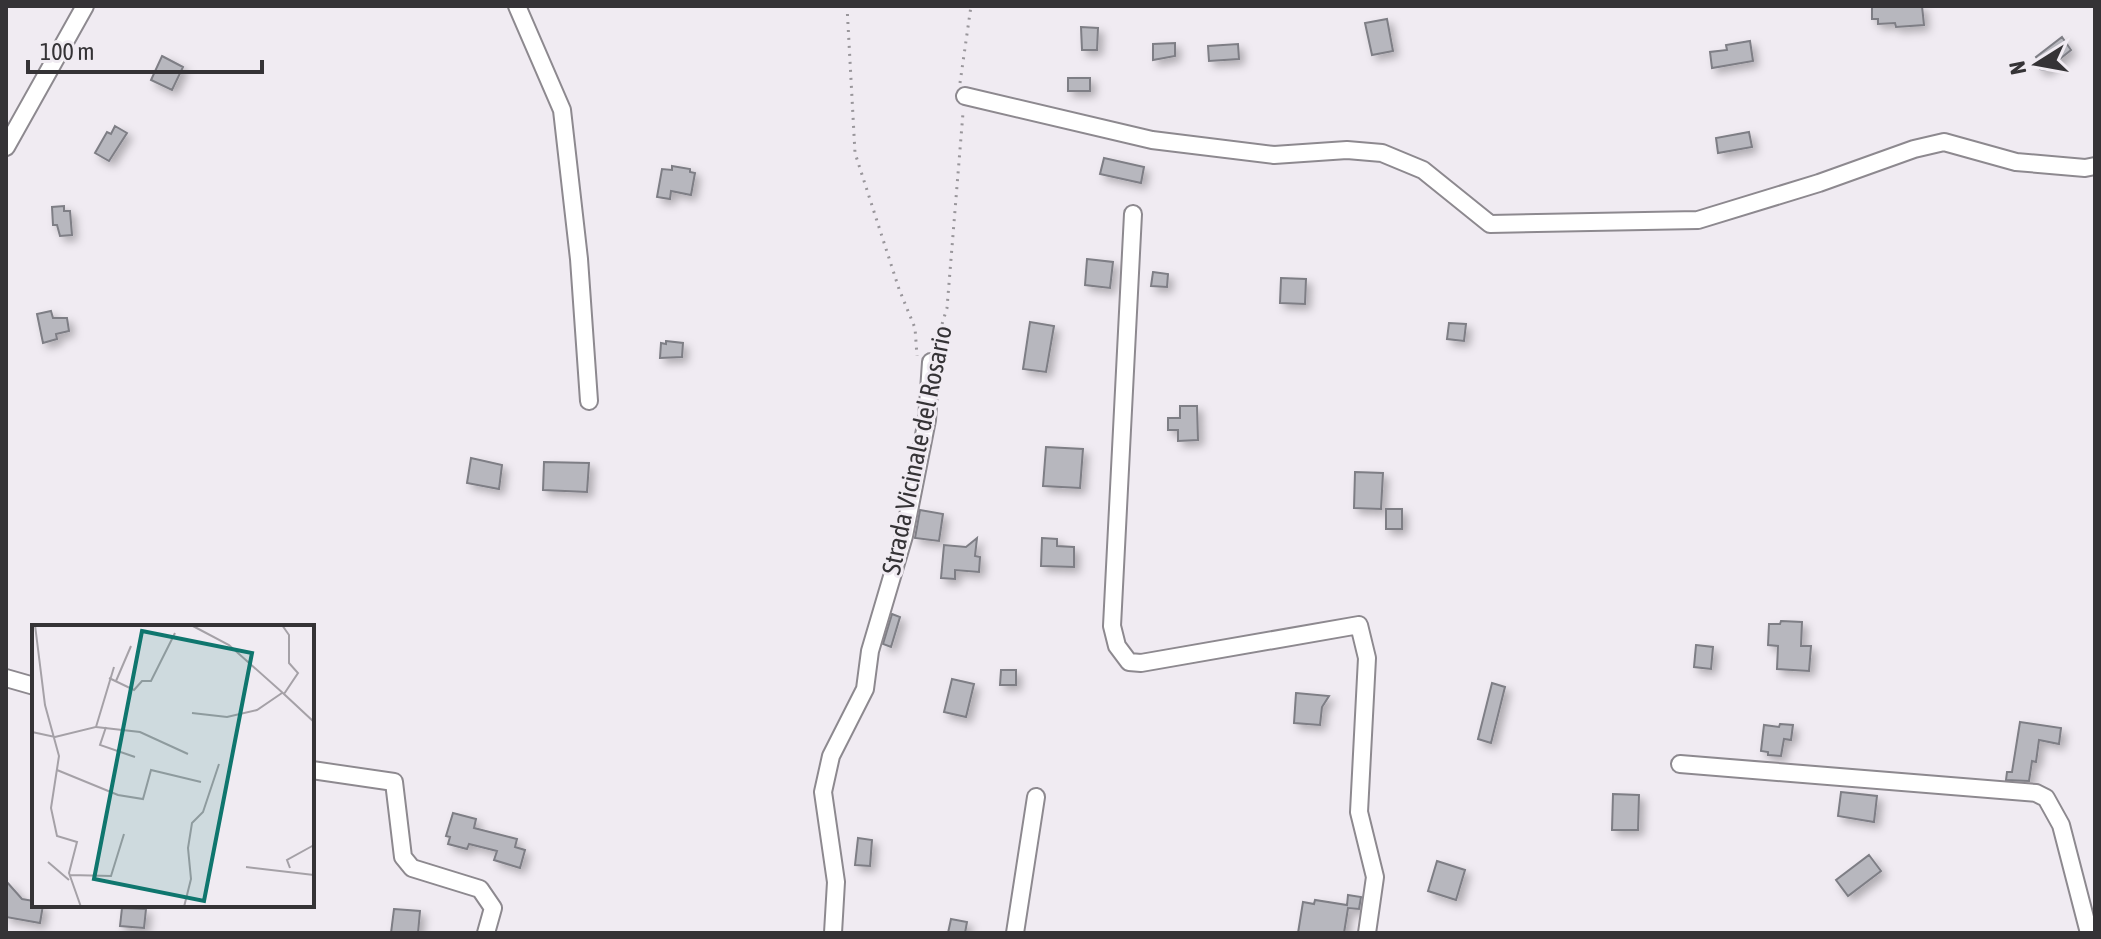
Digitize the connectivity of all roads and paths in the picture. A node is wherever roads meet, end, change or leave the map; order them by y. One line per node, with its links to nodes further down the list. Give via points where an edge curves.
1 (85, 6): 6 (street)
2 (517, 6): 10 (street, via 562,110)
3 (847, 6): 9 (path, via 855,153)
4 (971, 6): 5 (path, Strada Vicinale del Rosario, via 960,86)
5 (965, 96): 7 (street, via 1152,140 1274,155 1382,153 1423,170 1490,224 1698,220 1944,142 2016,162); 9 (path, Strada Vicinale del Rosario, via 947,308)
6 (6, 147)
7 (2095, 166)
8 (1133, 214): 19 (street, via 1112,626 1117,646 1129,662 1141,663 1359,625 1367,658 1359,812 1375,877)
9 (924, 359): 17 (street, Strada Vicinale del Rosario, via 927,420 904,536 870,651 865,689 831,756 823,792 836,882)
10 (589, 401)
11 (6, 678): 12 (street)
12 (32, 685)
13 (1680, 764): 20 (street, via 2036,793 2046,798 2061,825)
14 (314, 770): 16 (street, via 394,782 403,857 412,868 480,889 493,908)
15 (1036, 797): 18 (street)
16 (486, 933)
17 (833, 933)
18 (1015, 933)
19 (1367, 933)
20 (2089, 933)

